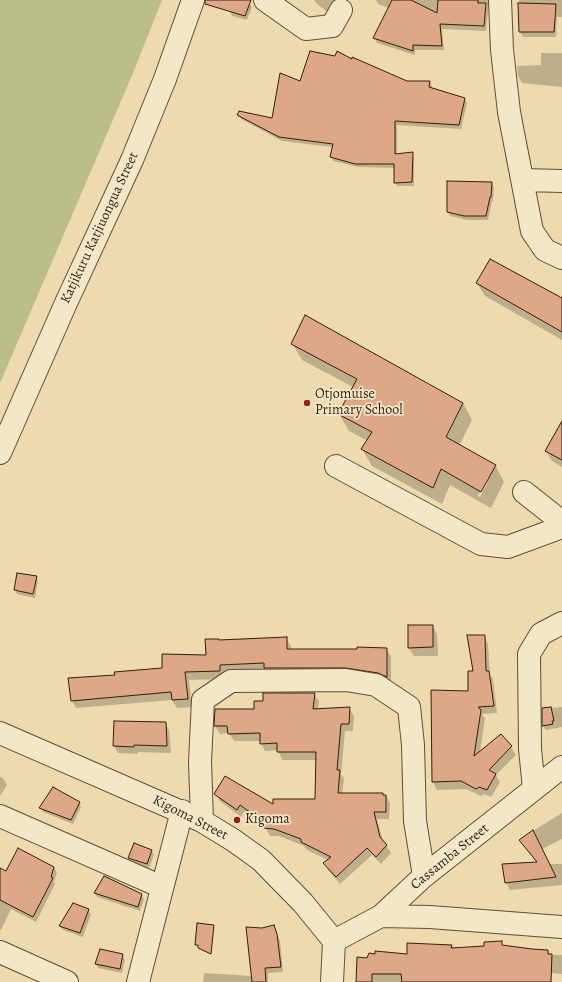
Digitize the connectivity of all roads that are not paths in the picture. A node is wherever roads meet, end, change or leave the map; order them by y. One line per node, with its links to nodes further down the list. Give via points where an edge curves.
1 (193, 0): 8 (street, Katjikuru Katjiuongua Street, via 132,160)
2 (265, 0): 4 (street, via 306,29 332,26)
3 (500, 0): 5 (street, via 502,50 509,112)
4 (341, 10)
5 (523, 180): 6 (street); 7 (street, via 532,231 545,250)
6 (562, 181)
7 (562, 258)
8 (0, 453)
9 (336, 466): 12 (street, via 481,544 508,547)
10 (524, 492): 11 (street)
11 (562, 522)
12 (562, 526)
13 (562, 623): 16 (street, via 541,634 529,654 530,749)
14 (0, 733): 17 (street, Kigoma Street)
15 (562, 767): 16 (street, Cassamba Street)
16 (534, 789): 20 (street, Cassamba Street)
17 (182, 811): 19 (street, Kigoma Street); 21 (street)
18 (0, 816): 21 (street)
19 (202, 821): 20 (street, via 200,762 203,700 231,681 346,680 376,685 409,707 413,745 414,821); 24 (street, Kigoma Street, via 261,860 303,903)
20 (424, 876): 22 (street, Cassamba Street)
21 (162, 887): 27 (street)
22 (381, 916): 23 (street, via 430,916); 24 (street, Cassamba Street)
23 (562, 927)
24 (334, 941): 28 (street)
25 (0, 952): 26 (street)
26 (67, 982)
27 (138, 982)
28 (332, 982)

